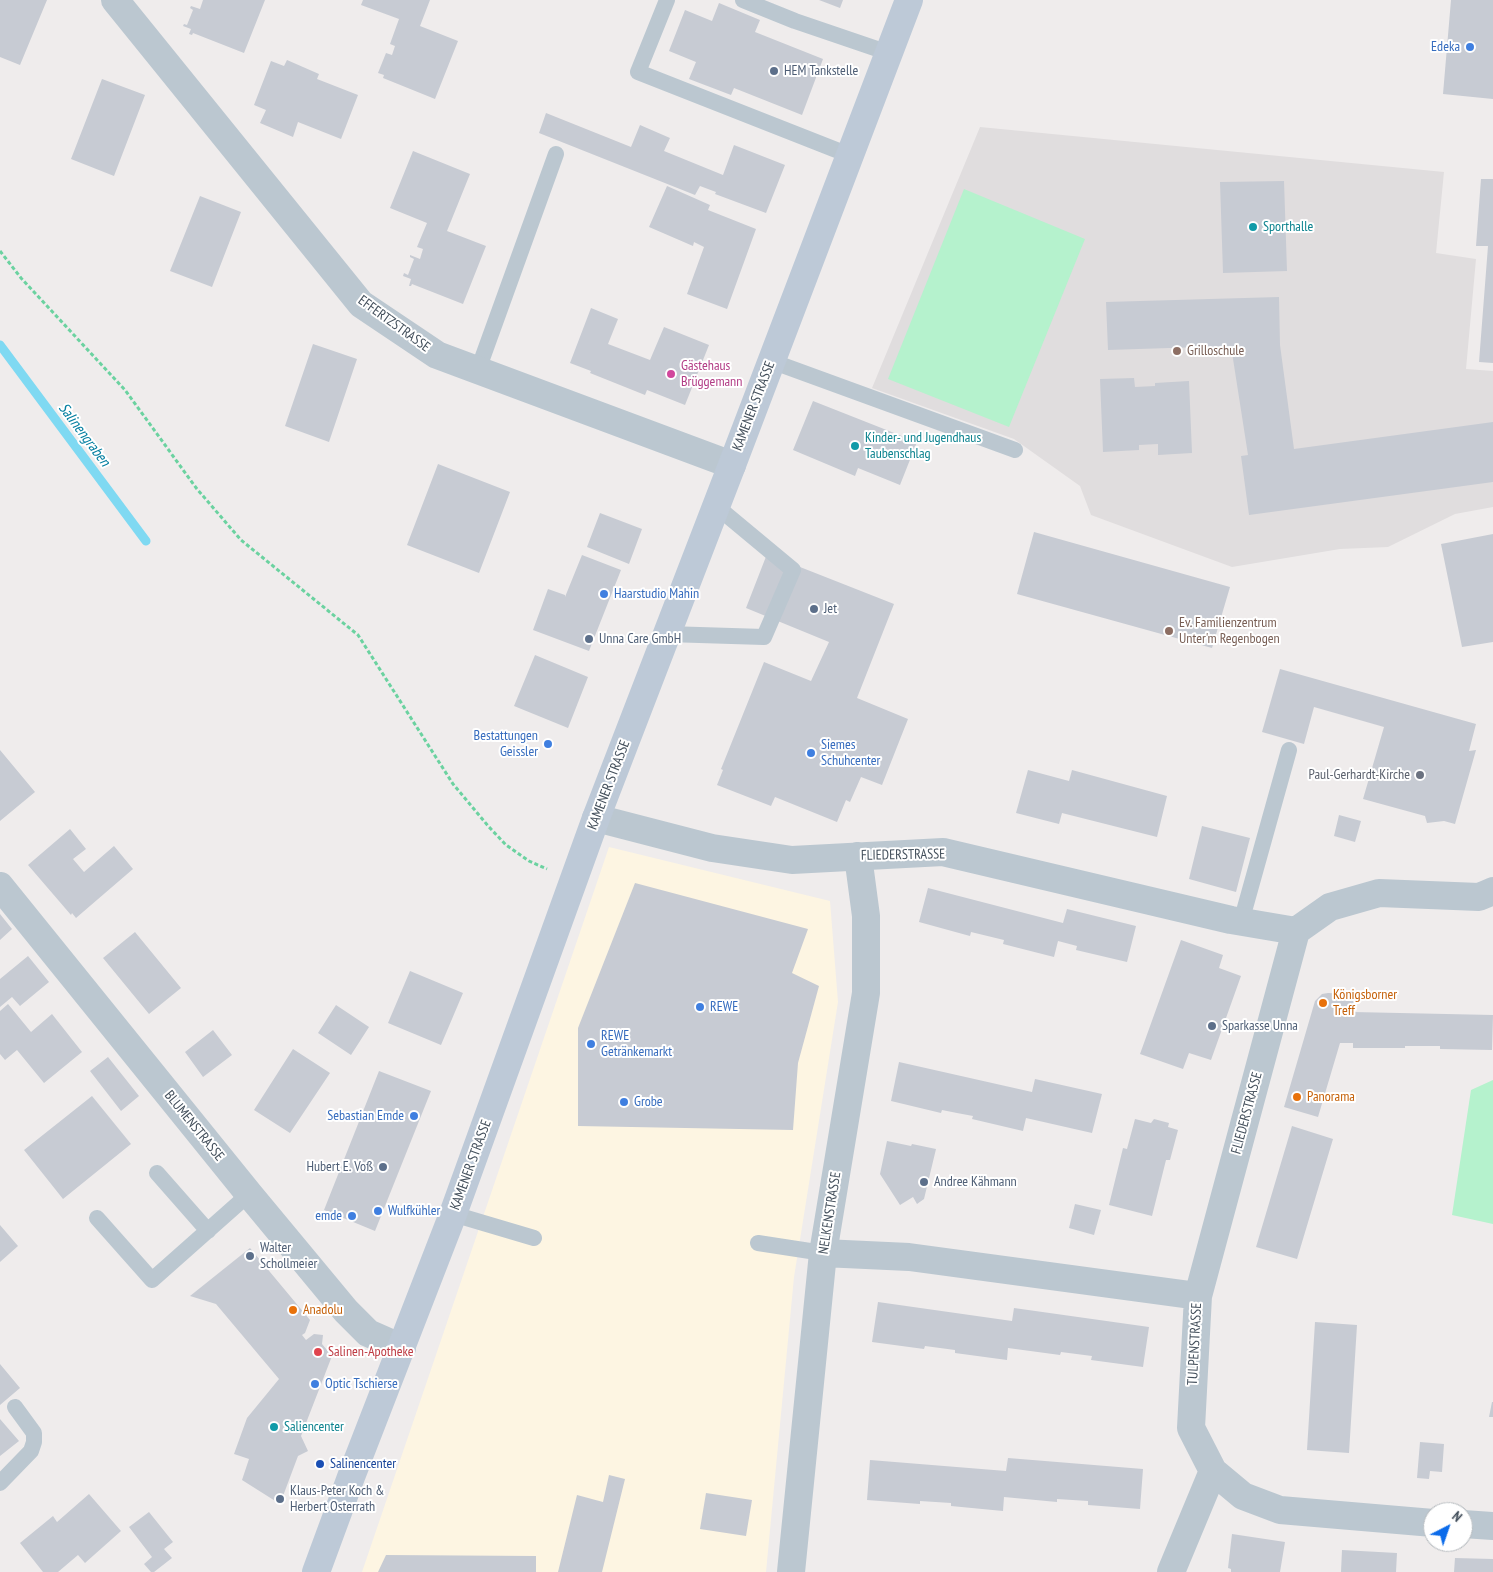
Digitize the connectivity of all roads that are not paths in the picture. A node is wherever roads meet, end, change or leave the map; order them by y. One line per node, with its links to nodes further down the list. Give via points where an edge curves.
1 (115, 0): 9 (street, EFFERTZSTRASSE, via 361,304 437,355)
2 (667, 0): 7 (lane, via 638,72)
3 (743, 0): 5 (lane)
4 (909, 0): 5 (main road, KAMENER STRASSE)
5 (889, 53): 7 (main road, KAMENER STRASSE)
6 (556, 154): 9 (lane)
7 (849, 155): 8 (main road, KAMENER STRASSE)
8 (771, 361): 10 (lane); 11 (main road, KAMENER STRASSE)
9 (478, 370): 11 (street, EFFERTZSTRASSE)
10 (1015, 450)
11 (732, 465): 12 (main road, KAMENER STRASSE)
12 (716, 506): 13 (main road, KAMENER STRASSE); 13 (lane, via 793,570 764,637)
13 (667, 634): 15 (main road, KAMENER STRASSE)
14 (1289, 750): 19 (lane)
15 (596, 818): 16 (street, FLIEDERSTRASSE, via 712,848 792,860); 23 (main road, KAMENER STRASSE)
16 (858, 856): 19 (street, FLIEDERSTRASSE, via 943,852); 28 (street, NELKENSTRASSE, via 866,916 866,993)
17 (0, 886): 22 (street, BLUMENSTRASSE)
18 (1493, 892): 20 (street, via 1478,897 1379,893 1330,907)
19 (1241, 922): 20 (street, FLIEDERSTRASSE)
20 (1296, 931): 29 (street, FLIEDERSTRASSE)
21 (156, 1173): 25 (lane)
22 (249, 1194): 25 (lane); 30 (street, BLUMENSTRASSE, via 346,1311 368,1333)
23 (453, 1214): 26 (lane); 30 (main road, KAMENER STRASSE)
24 (97, 1218): 25 (lane, via 152,1280)
25 (208, 1231)
26 (534, 1238)
27 (758, 1243): 28 (lane)
28 (823, 1253): 29 (street, TULPENSTRASSE, via 910,1257); 38 (street, NELKENSTRASSE)
29 (1198, 1296): 32 (street, TULPENSTRASSE, via 1191,1428)
30 (402, 1348): 37 (main road, KAMENER STRASSE)
31 (15, 1406): 33 (lane, via 34,1433 34,1442 31,1451)
32 (1213, 1471): 34 (street, TULPENSTRASSE, via 1243,1496 1280,1510); 39 (street)
33 (0, 1483)
34 (1423, 1522)
35 (1473, 1525): 36 (street)
36 (1493, 1526)
37 (316, 1572)
38 (791, 1572)
39 (1170, 1572)

